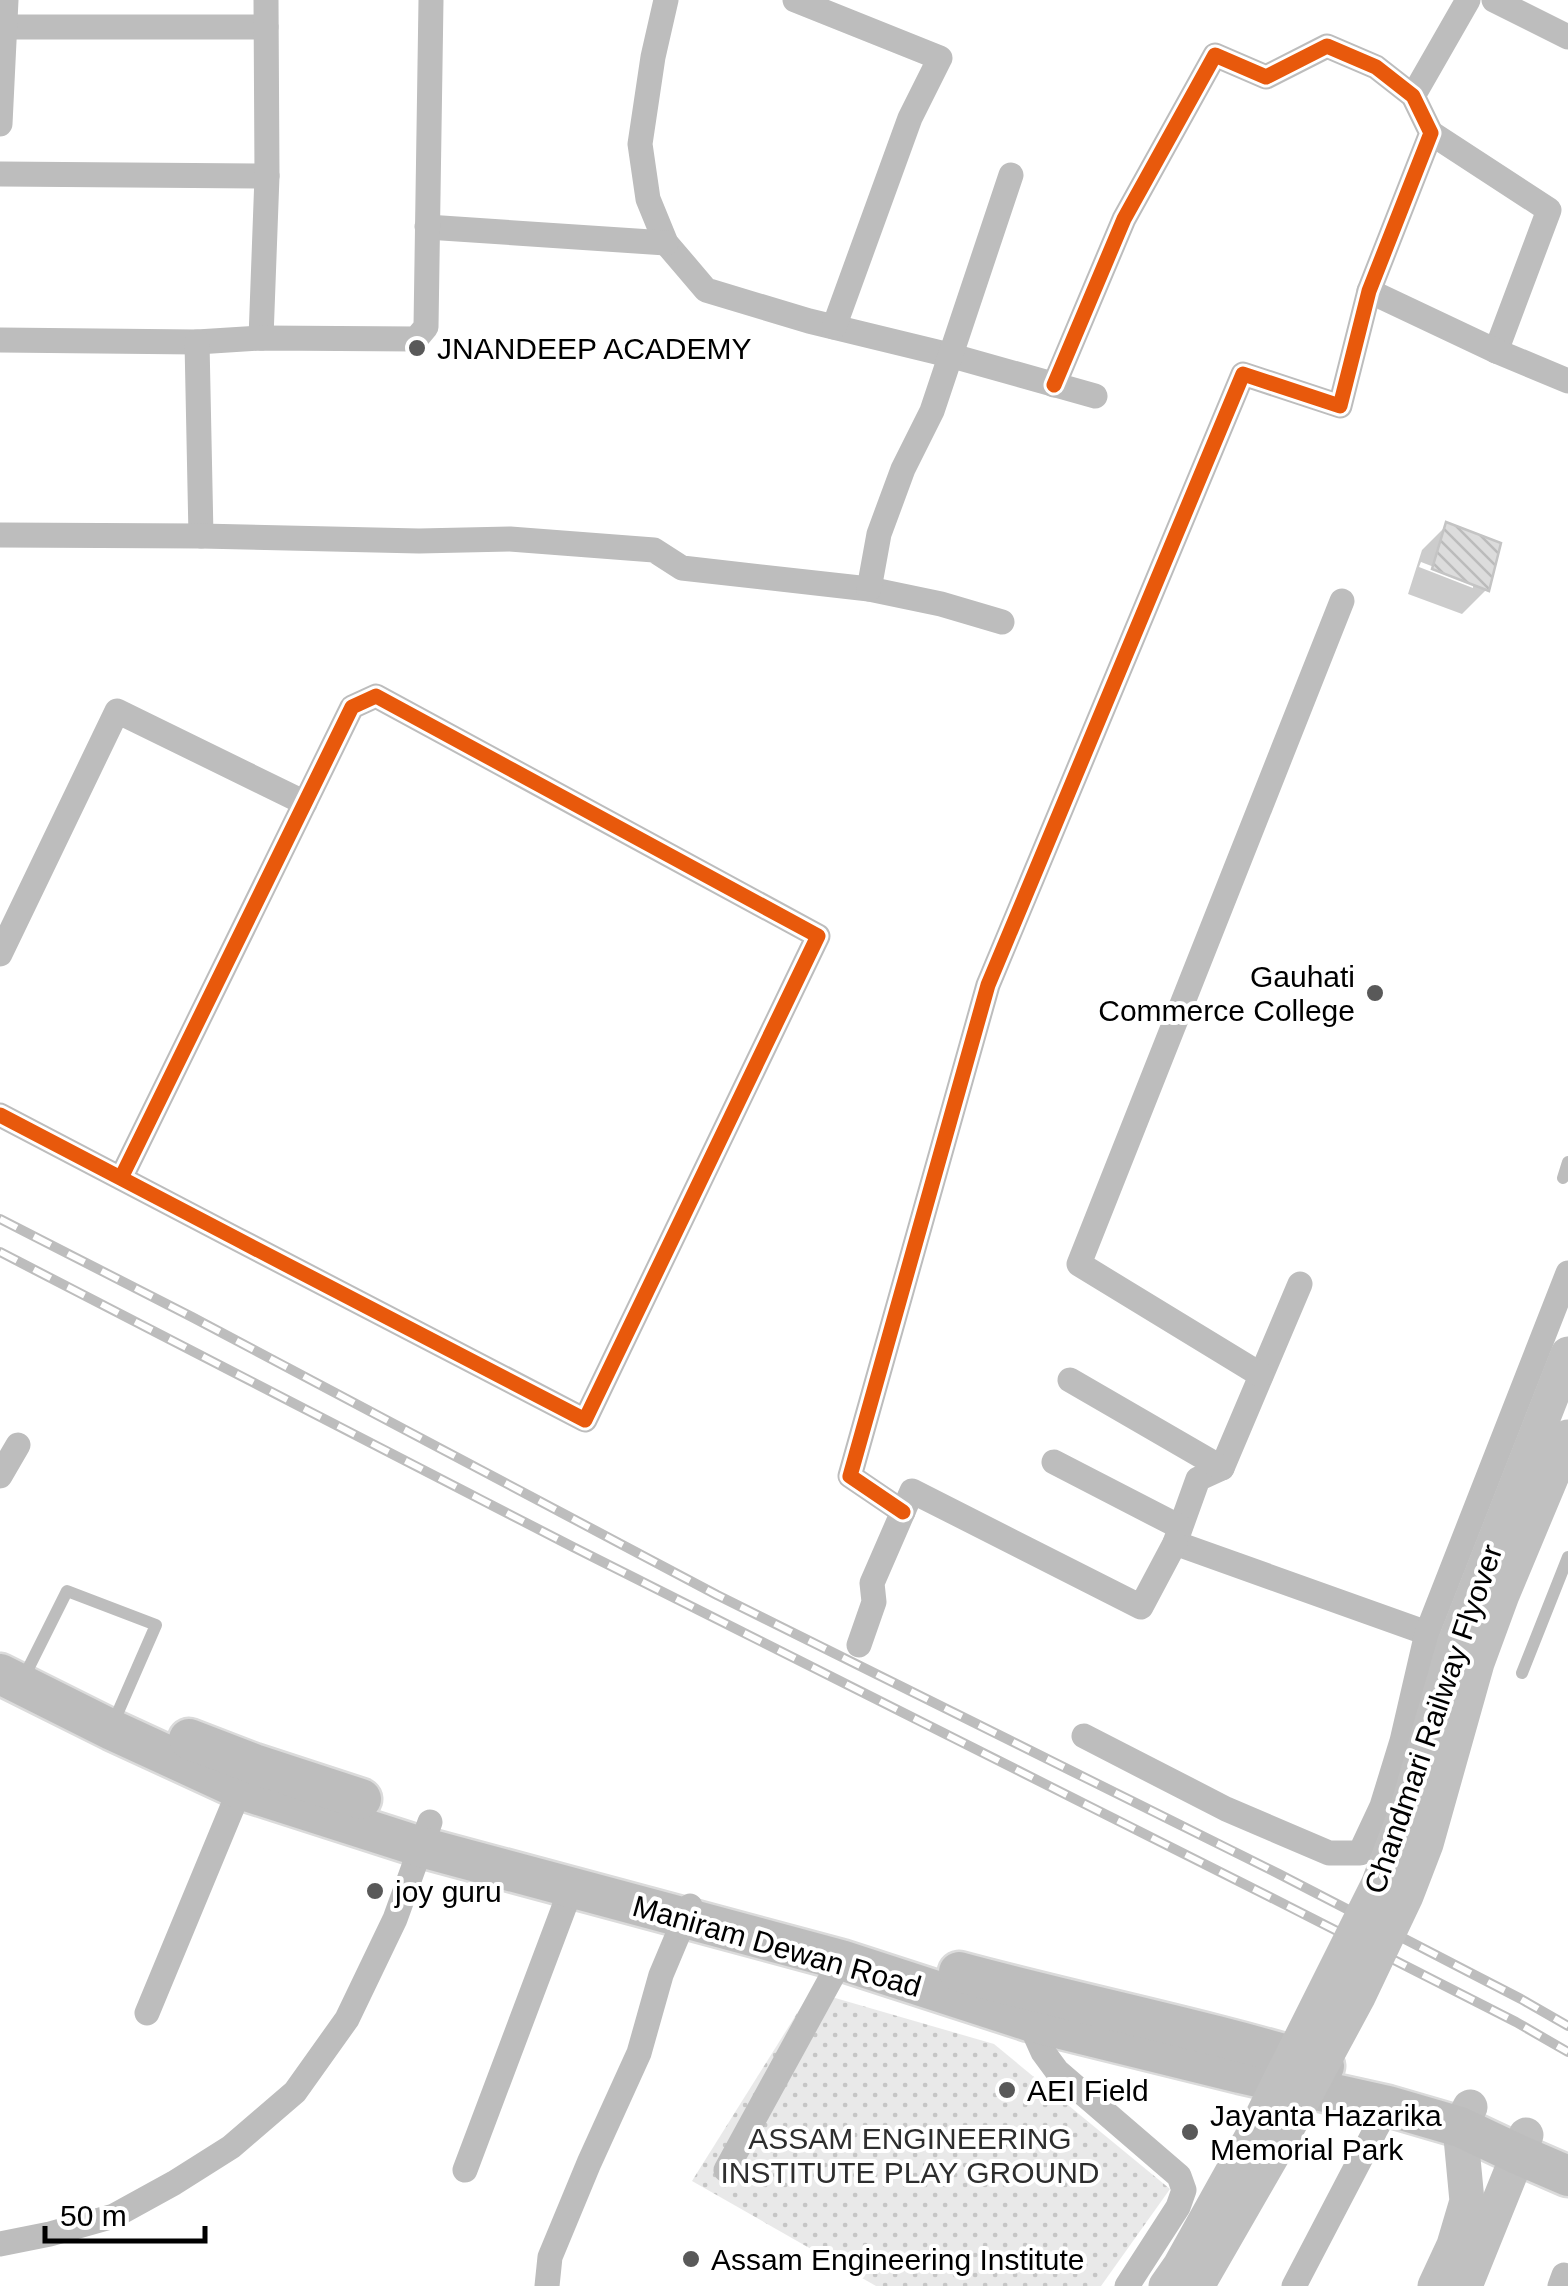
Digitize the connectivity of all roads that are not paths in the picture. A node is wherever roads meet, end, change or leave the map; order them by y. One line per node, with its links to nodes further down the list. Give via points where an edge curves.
1 (6, 0): 8 (street)
2 (266, 0): 9 (street)
3 (431, 0): 17 (street)
4 (666, 0): 18 (street, via 640,144 648,199)
5 (795, 0): 20 (street, via 940,58 910,118)
6 (1468, 0): 11 (street)
7 (1494, 0): 10 (street)
8 (3, 27): 9 (street); 12 (street)
9 (266, 27): 16 (street)
10 (1568, 37)
11 (1413, 96): 13 (street); 27 (street, via 1376,68 1327,46 1266,77 1215,55 1124,218)
12 (0, 124)
13 (1431, 133): 19 (street); 24 (street, via 1550,210)
14 (0, 174): 16 (street)
15 (1011, 175): 25 (street)
16 (267, 176): 21 (street)
17 (428, 227): 18 (street); 21 (street, via 426,327 416,339)
18 (666, 243): 20 (street, via 706,290)
19 (1369, 290): 24 (street); 50 (street, via 1340,406 1243,374 988,985 850,1476)
20 (834, 327): 25 (street)
21 (261, 338): 23 (street)
22 (0, 340): 23 (street)
23 (198, 342): 30 (street)
24 (1496, 351): 26 (street)
25 (949, 355): 27 (street); 31 (street, via 880,534)
26 (1568, 381)
27 (1054, 385): 28 (street)
28 (1094, 396)
29 (0, 535): 30 (street)
30 (200, 536): 31 (street, via 510,539 654,550 682,568)
31 (869, 589): 33 (street)
32 (1342, 601): 43 (street, via 1078,1264)
33 (1002, 622)
34 (305, 803): 35 (street, via 116,710); 38 (street); 38 (street, via 352,707 376,696 818,936 585,1420)
35 (0, 954)
36 (0, 1114): 38 (street)
37 (1568, 1162): 39 (lane)
38 (121, 1178)
39 (1562, 1178)
40 (1568, 1273): 53 (street)
41 (1300, 1284): 43 (street)
42 (1568, 1354): 76 (main road, Chandmari Railway Flyover, bridge, via 1454,1645 1408,1807 1378,1885 1253,2135)
43 (1261, 1375): 48 (street)
44 (1070, 1380): 48 (street)
45 (1568, 1437): 77 (main road, Chandmari Railway Flyover, bridge, via 1477,1662 1406,1896 1358,1997)
46 (18, 1446): 49 (street)
47 (1054, 1462): 51 (street)
48 (1222, 1468): 51 (street, via 1198,1478)
49 (0, 1476)
50 (903, 1512): 51 (street, via 912,1491 1140,1607); 54 (street, via 872,1583 874,1602)
51 (1178, 1535): 53 (street)
52 (1568, 1556): 56 (lane)
53 (1428, 1633): 58 (street, via 1402,1741 1360,1854 1329,1854 1226,1810)
54 (859, 1645)
55 (12, 1670): 57 (main road, Maniram Dewan Road); 57 (lane, via 68,1592 156,1625); 59 (main road, Maniram Dewan Road)
56 (1522, 1673)
57 (118, 1712): 60 (main road, Maniram Dewan Road)
58 (1084, 1736)
59 (240, 1789): 60 (main road, Maniram Dewan Road); 65 (street)
60 (426, 1834): 61 (main road, Maniram Dewan Road); 62 (main road, Maniram Dewan Road); 73 (street, via 347,2019 295,2092 231,2147 114,2216)
61 (571, 1889): 62 (main road, Maniram Dewan Road); 70 (street)
62 (688, 1911): 63 (main road, Maniram Dewan Road); 64 (main road, Maniram Dewan Road); 74 (street, via 639,2052 550,2258)
63 (841, 1960): 64 (main road, Maniram Dewan Road); 71 (street)
64 (1034, 2008): 66 (main road, Maniram Dewan Road, via 1240,2074); 67 (main road, Maniram Dewan Road, via 1251,2044); 75 (street, via 1043,2052 1057,2071 1178,2176 1184,2190)
65 (146, 2013)
66 (1388, 2106): 67 (main road, Maniram Dewan Road); 78 (street)
67 (1465, 2117): 68 (main road, Maniram Dewan Road); 79 (main road, via 1467,2201)
68 (1522, 2145): 69 (main road, Maniram Dewan Road); 72 (main road, Maniram Dewan Road); 80 (main road)
69 (1568, 2152)
70 (465, 2170)
71 (726, 2170)
72 (1568, 2176)
73 (0, 2244)
74 (546, 2286)
75 (1127, 2286)
76 (1166, 2286)
77 (1198, 2286)
78 (1294, 2286)
79 (1435, 2286)
80 (1465, 2286)

